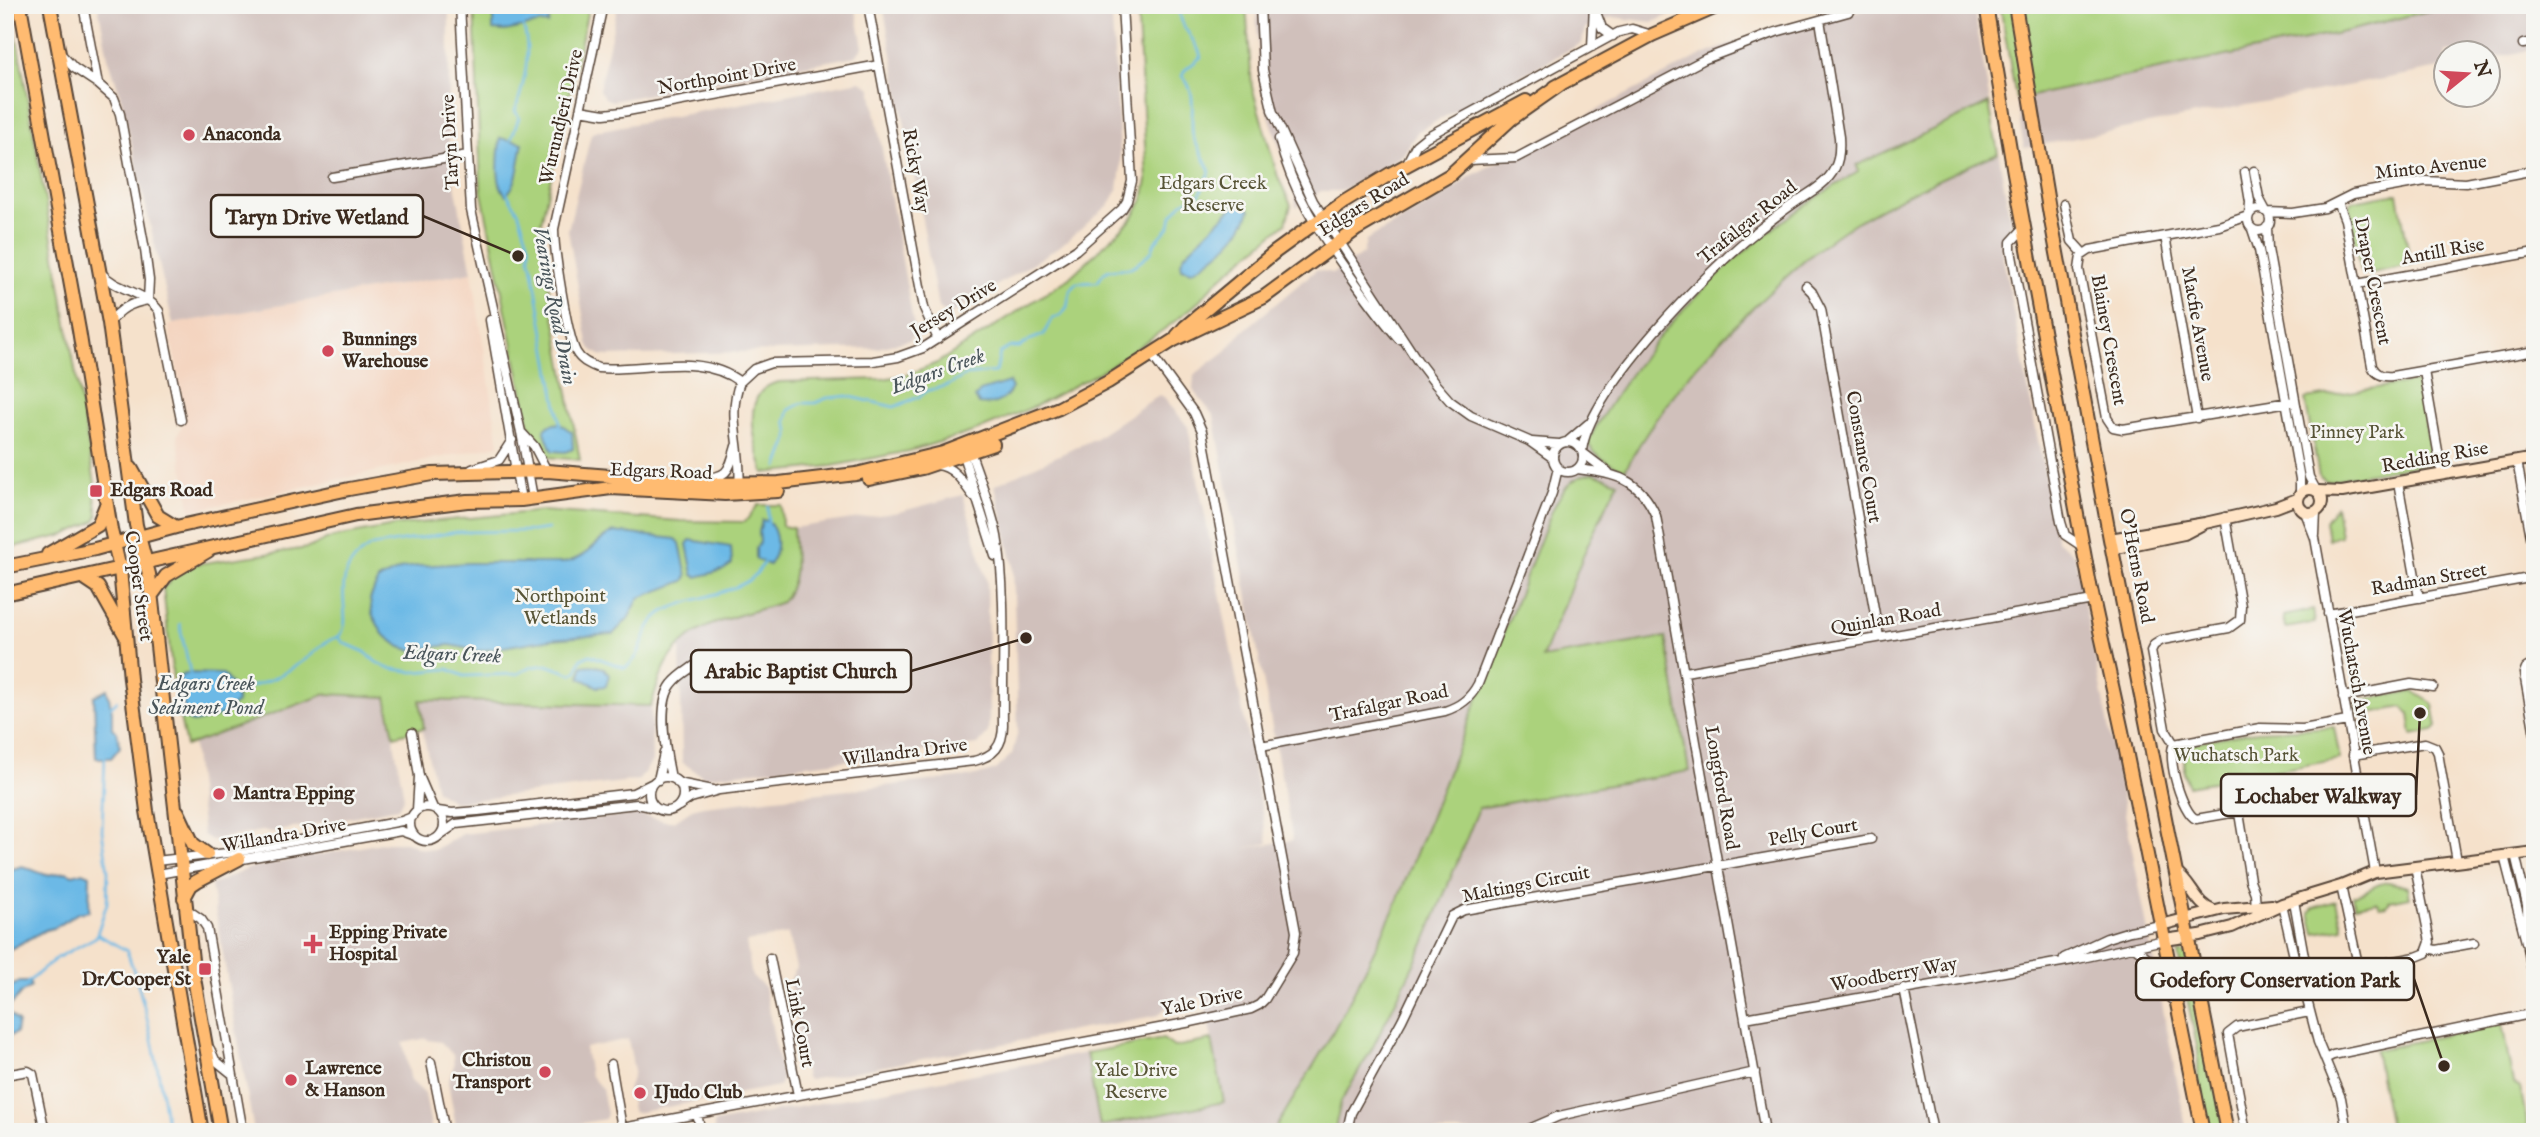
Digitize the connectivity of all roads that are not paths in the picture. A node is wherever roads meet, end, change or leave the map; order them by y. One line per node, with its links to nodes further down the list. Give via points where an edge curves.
1 (20, 5): 88 (main road, Cooper Street)
2 (50, 5): 23 (main road, Cooper Street)
3 (83, 5): 25 (street)
4 (460, 5): 28 (street, Taryn Drive)
5 (603, 5): 27 (street, Wurundjeri Drive)
6 (869, 5): 24 (street, Ricky Way)
7 (1122, 5): 52 (street, Jersey Drive, via 1133,169 1127,201 1066,257)
8 (1260, 5): 38 (street, via 1263,70 1272,110 1291,178)
9 (1594, 5): 19 (street, via 1602,28); 22 (street)
10 (1721, 5): 16 (main road, Edgars Road)
11 (1735, 5): 16 (main road, Edgars Road)
12 (1856, 5): 17 (street)
13 (1979, 5): 15 (main road)
14 (2015, 5): 95 (main road, O'Herns Road)
15 (1988, 12): 108 (main road)
16 (1701, 13): 18 (main road, Edgars Road)
17 (1820, 20): 29 (street, via 1705,59 1516,158); 61 (street, Trafalgar Road, via 1840,148 1831,174 1753,235 1685,299 1644,345)
18 (1653, 35): 19 (street, via 1632,29); 26 (main road, Edgars Road)
19 (1613, 36): 22 (street)
20 (2535, 42): 21 (street)
21 (2523, 44)
22 (1592, 47): 30 (street, via 1426,137)
23 (59, 52): 25 (street); 46 (main road, Cooper Street)
24 (879, 65): 27 (street, Northpoint Drive, via 622,112); 52 (street, Ricky Way, via 924,308)
25 (98, 84): 50 (street, via 114,98 120,114 145,250)
26 (1561, 84): 29 (main road, Edgars Road, via 1520,112); 30 (main road, Edgars Road)
27 (580, 110): 57 (street, Wurundjeri Drive, via 554,229 576,353 598,368 703,365 721,369)
28 (468, 155): 32 (street); 47 (street, Taryn Drive, via 471,210)
29 (1468, 160): 43 (main road, Edgars Road)
30 (1405, 165): 38 (main road, Edgars Road)
31 (2535, 170): 33 (street, Minto Avenue, via 2457,183 2425,181 2353,194)
32 (332, 177)
33 (2338, 202): 36 (street, Minto Avenue); 48 (street, Draper Crescent, via 2346,220)
34 (2064, 204): 45 (street, via 2072,241)
35 (2267, 211): 36 (street, Minto Avenue); 37 (street, via 2255,209); 37 (street, via 2250,172); 40 (street)
36 (2293, 213): 40 (street, Minto Avenue)
37 (2248, 215): 39 (street, Blainey Crescent); 41 (street)
38 (1318, 220): 43 (street); 53 (main road, Edgars Road)
39 (2218, 226): 41 (street, Blainey Crescent); 42 (street, Blainey Crescent)
40 (2268, 227): 41 (street); 58 (street, Wuchatsch Avenue)
41 (2251, 228): 58 (street, Wuchatsch Avenue)
42 (2165, 236): 45 (street, Blainey Crescent); 59 (street, Macfie Avenue)
43 (1336, 244): 53 (main road, Edgars Road, via 1264,296); 64 (street, via 1450,401 1471,416)
44 (2535, 252): 48 (street, Antill Rise)
45 (2083, 253): 59 (street, Blainey Crescent, via 2079,269 2108,422 2123,429)
46 (99, 270): 50 (street, via 115,285); 51 (main road, Cooper Street)
47 (484, 276): 62 (street, Taryn Drive); 63 (street, Taryn Drive)
48 (2357, 284): 56 (street, Draper Crescent, via 2374,370 2386,377)
49 (1805, 286): 110 (street, Constance Court, via 1821,309)
50 (148, 300): 51 (street, via 124,308); 60 (street, via 162,317)
51 (108, 323): 71 (main road, Cooper Street)
52 (938, 339): 57 (street, Jersey Drive, via 886,359 762,365)
53 (1174, 340): 55 (main road, Edgars Road)
54 (2535, 351): 56 (street, Draper Crescent)
55 (1151, 354): 67 (main road, Edgars Road, via 1059,408); 121 (street, Yale Drive, via 1199,422)
56 (2424, 371): 80 (street)
57 (740, 382): 66 (street, via 735,401)
58 (2291, 402): 59 (street, Blainey Crescent); 84 (street, Wuchatsch Avenue, via 2309,477); 90 (street, Wuchatsch Avenue)
59 (2197, 418)
60 (181, 421)
61 (1590, 422): 65 (street, Trafalgar Road); 68 (street, Trafalgar Road)
62 (521, 432): 76 (street, Taryn Drive); 77 (street)
63 (512, 440): 76 (street, Taryn Drive); 79 (street, via 499,460)
64 (1529, 441): 65 (street); 69 (street)
65 (1563, 443): 68 (street, via 1576,444); 69 (street)
66 (736, 446): 81 (street, via 729,471 718,477); 83 (street)
67 (965, 450): 73 (main road, Edgars Road); 83 (main road, Edgars Road, via 856,474); 89 (street, Willandra Drive); 102 (street, Willandra Drive, via 992,514)
68 (1582, 452): 75 (street, via 1582,462); 78 (street, Longford Road)
69 (1553, 458): 74 (street)
70 (2535, 458): 72 (street, Redding Rise)
71 (127, 461): 92 (main road, via 159,516); 93 (main road, Cooper Street)
72 (2517, 461): 80 (street, Redding Rise); 97 (street)
73 (933, 464): 83 (main road, Edgars Road, via 830,486); 89 (street, via 955,473)
74 (1558, 468): 75 (street); 86 (street, Trafalgar Road)
75 (1574, 470): 78 (street, Longford Road); 86 (street, Trafalgar Road)
76 (522, 471): 77 (main road, Edgars Road); 79 (main road, Edgars Road); 87 (street, Taryn Drive)
77 (547, 471): 81 (main road, Edgars Road)
78 (1608, 472): 114 (street, Longford Road, via 1635,485 1656,516)
79 (458, 473): 92 (main road, Edgars Road, via 393,480)
80 (2442, 474): 82 (street, Redding Rise)
81 (607, 476): 83 (main road, Edgars Road)
82 (2399, 482): 85 (street, Redding Rise); 107 (street)
83 (738, 489): 87 (main road, Edgars Road, via 611,488)
84 (2317, 491): 85 (street, Redding Rise); 90 (street, via 2322,497); 90 (street, Redding Rise, via 2308,488)
85 (2342, 492): 90 (street, Redding Rise)
86 (1552, 493): 121 (street, Trafalgar Road, via 1478,684 1462,704)
87 (527, 499): 96 (main road, Edgars Road, via 356,514)
88 (107, 504): 94 (main road, Cooper Street); 99 (main road, via 98,525)
89 (979, 504): 102 (street, Willandra Drive)
90 (2307, 505): 91 (street, Redding Rise); 109 (street, Wuchatsch Avenue)
91 (2225, 517): 95 (street, Redding Rise); 120 (street, via 2240,620 2224,629 2162,640 2154,645 2151,657 2167,733)
92 (176, 527): 93 (main road, Edgars Road)
93 (139, 536): 94 (main road, Edgars Road); 98 (main road, Cooper Street)
94 (114, 543): 99 (main road, Edgars Road); 101 (main road, Cooper Street)
95 (2111, 544): 147 (main road, O'Herns Road)
96 (214, 547): 98 (main road, Edgars Road); 106 (main road, via 166,576)
97 (2535, 559)
98 (147, 562): 101 (main road, Edgars Road); 106 (main road, Cooper Street)
99 (32, 563): 100 (main road, Edgars Road)
100 (5, 567)
101 (120, 569): 103 (main road, Edgars Road); 111 (main road, Cooper Street)
102 (1000, 573): 127 (street, Willandra Drive, via 1003,735 993,753 974,761)
103 (83, 577): 105 (main road, Edgars Road); 111 (main road, via 102,591)
104 (2535, 578): 107 (street, Radman Street)
105 (5, 594)
106 (152, 596): 129 (main road, Cooper Street)
107 (2419, 598): 109 (street, Radman Street)
108 (2093, 600): 110 (street, Quinlan Road); 156 (main road)
109 (2328, 614): 116 (street, Wuchatsch Avenue)
110 (1879, 637): 114 (street, Quinlan Road)
111 (128, 641): 142 (main road, Cooper Street)
112 (2535, 663): 119 (street, via 2524,673)
113 (694, 666): 122 (street, via 668,691)
114 (1685, 672): 145 (street, Longford Road)
115 (2433, 688): 116 (street, via 2412,684)
116 (2343, 696): 117 (street, Wuchatsch Avenue)
117 (2347, 721): 120 (street, via 2303,729 2260,727); 123 (street, Wuchatsch Avenue)
118 (411, 733): 124 (street)
119 (2535, 735)
120 (2174, 744): 133 (street, via 2172,764 2189,816 2200,820)
121 (1261, 746): 182 (street, Yale Drive, via 1296,932 1293,953 1259,1005)
122 (665, 751): 125 (street); 126 (street)
123 (2353, 755): 128 (street, Wuchatsch Avenue); 143 (street, via 2424,743 2435,747)
124 (419, 776): 132 (street); 134 (street)
125 (675, 780): 126 (street); 127 (street, Willandra Drive); 130 (street, via 683,792)
126 (655, 781): 131 (street, via 650,799); 132 (street, via 633,793 465,812)
127 (719, 790): 130 (street, Willandra Drive, via 692,797)
128 (2360, 791): 133 (street); 148 (street, Wuchatsch Avenue)
129 (173, 799): 139 (main road, via 193,844); 144 (main road, Cooper Street)
130 (679, 806): 131 (street, via 665,811)
131 (656, 808): 135 (street, via 637,804 456,824)
132 (435, 809): 134 (street); 135 (street, via 444,825)
133 (2238, 813): 153 (street)
134 (414, 814): 136 (street, via 410,827); 139 (street, Willandra Drive, via 402,821 307,840)
135 (440, 835): 136 (street, via 431,841)
136 (415, 836): 141 (street, Willandra Drive, via 401,831)
137 (1871, 839): 145 (street, Pelly Court)
138 (2535, 852): 140 (street)
139 (207, 854): 144 (street, Willandra Drive)
140 (2510, 855): 143 (street); 162 (street, via 2527,905)
141 (239, 859): 144 (street, Willandra Drive); 151 (main road, via 191,885)
142 (156, 861): 144 (street, Willandra Drive); 149 (main road, Cooper Street)
143 (2457, 861): 146 (street)
144 (180, 864): 149 (street, Willandra Drive); 151 (main road, Cooper Street)
145 (1719, 865): 174 (street, Longford Road); 192 (street, Maltings Circuit, via 1464,910 1452,916 1351,1113)
146 (2415, 867): 148 (street); 163 (street)
147 (2175, 872): 154 (street); 155 (main road, O'Herns Road)
148 (2375, 872): 150 (street)
149 (158, 874): 186 (main road, Cooper Street)
150 (2341, 886): 152 (street); 167 (street)
151 (184, 903): 171 (main road, Cooper Street); 180 (street, Cooper Street, via 207,928)
152 (2288, 903): 153 (street); 168 (street)
153 (2253, 910): 154 (street); 157 (street)
154 (2214, 912): 155 (street)
155 (2184, 920): 156 (street); 158 (main road, O'Herns Road)
156 (2161, 925): 159 (main road); 166 (street, Woodberry Way, via 2107,938)
157 (2214, 932): 158 (street); 164 (street)
158 (2188, 937): 159 (street); 164 (main road, O'Herns Road)
159 (2164, 940): 161 (street, Woodberry Way); 175 (main road)
160 (2474, 943): 163 (street)
161 (2134, 947): 166 (street, Woodberry Way); 175 (street, via 2165,980)
162 (2531, 947): 170 (street)
163 (2430, 948): 167 (street, via 2420,956)
164 (2191, 952): 197 (main road, O'Herns Road)
165 (770, 958): 182 (street, Link Court)
166 (2048, 964): 169 (street, Woodberry Way)
167 (2359, 969): 168 (street)
168 (2303, 979): 172 (street)
169 (1904, 989): 174 (street, Woodberry Way); 195 (street)
170 (2535, 989)
171 (196, 992): 180 (street, Cooper Street, via 212,1055); 187 (main road, Cooper Street)
172 (2309, 1012): 176 (street); 198 (street, via 2238,1026 2228,1034)
173 (2535, 1013): 176 (street)
174 (1745, 1018): 179 (street, Longford Road)
175 (2182, 1032): 196 (main road)
176 (2325, 1059): 199 (street, via 2341,1098)
177 (431, 1062): 189 (street)
178 (611, 1064): 184 (street)
179 (1755, 1072): 193 (street, via 1559,1116); 194 (street, Longford Road)
180 (232, 1074): 188 (street, Cooper Street)
181 (5, 1075): 185 (street, via 33,1074)
182 (798, 1095): 183 (street, Yale Drive)
183 (698, 1114): 184 (street, Yale Drive); 191 (street)
184 (622, 1128): 190 (street, Yale Drive)
185 (45, 1132)
186 (202, 1132)
187 (221, 1132)
188 (243, 1132)
189 (445, 1132)
190 (601, 1132)
191 (701, 1132)
192 (1350, 1132)
193 (1522, 1132)
194 (1765, 1132)
195 (1934, 1132)
196 (2203, 1132)
197 (2227, 1132)
198 (2246, 1132)
199 (2347, 1132)

